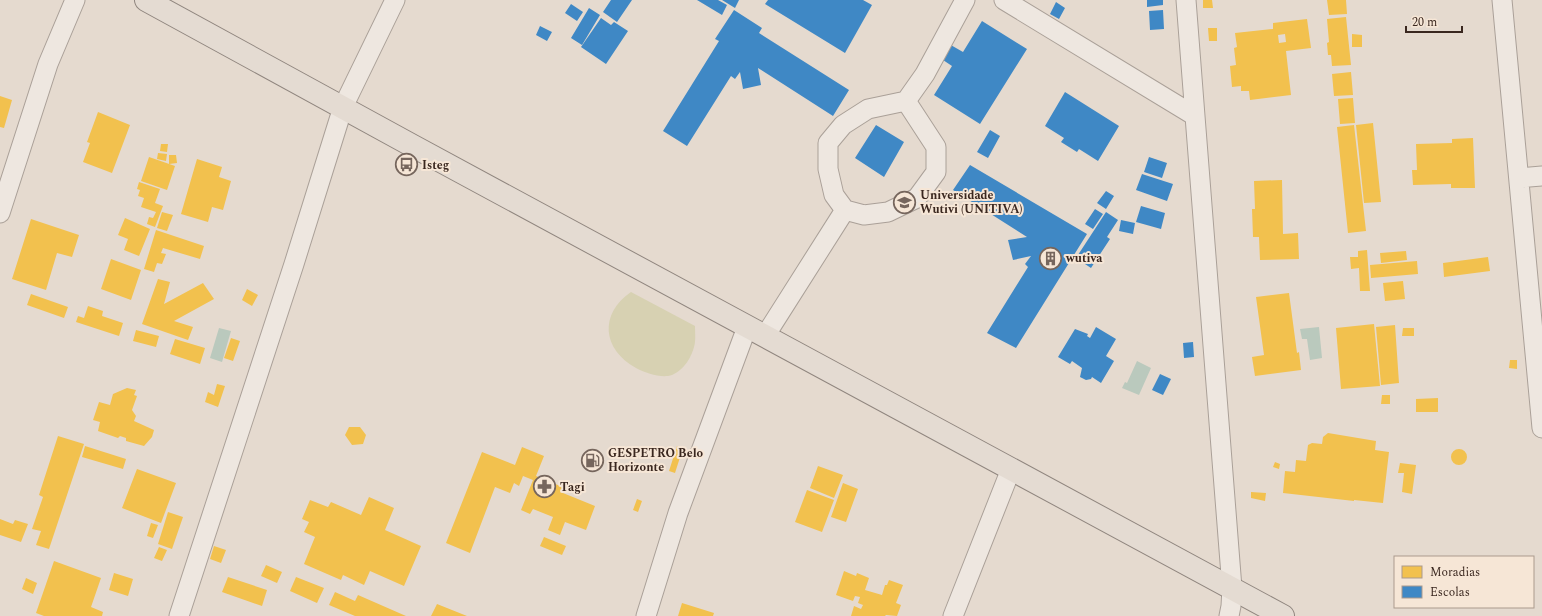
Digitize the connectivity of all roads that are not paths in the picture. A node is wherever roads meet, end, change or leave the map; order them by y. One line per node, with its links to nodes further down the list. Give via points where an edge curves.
1 (75, 0): 14 (street, via 48,64)
2 (146, 0): 9 (main road)
3 (395, 0): 9 (street)
4 (965, 0): 8 (street, via 925,74)
5 (1004, 0): 10 (street)
6 (1186, 0): 10 (street)
7 (1502, 0): 12 (street)
8 (906, 101): 13 (street, via 868,109 843,125 828,143 828,168 834,195); 13 (street, via 936,147 936,172 917,198 888,212 864,215)
9 (342, 107): 15 (main road); 19 (street, via 294,264)
10 (1195, 116): 18 (street)
11 (1542, 176): 12 (street)
12 (1519, 178): 16 (street)
13 (845, 210): 15 (street)
14 (0, 213)
15 (756, 332): 17 (main road); 20 (street, via 678,513)
16 (1542, 428)
17 (1012, 469): 18 (main road); 21 (street)
18 (1232, 588): 22 (street); 23 (main road)
19 (178, 616)
20 (646, 616)
21 (954, 616)
22 (1229, 616)
23 (1284, 616)

